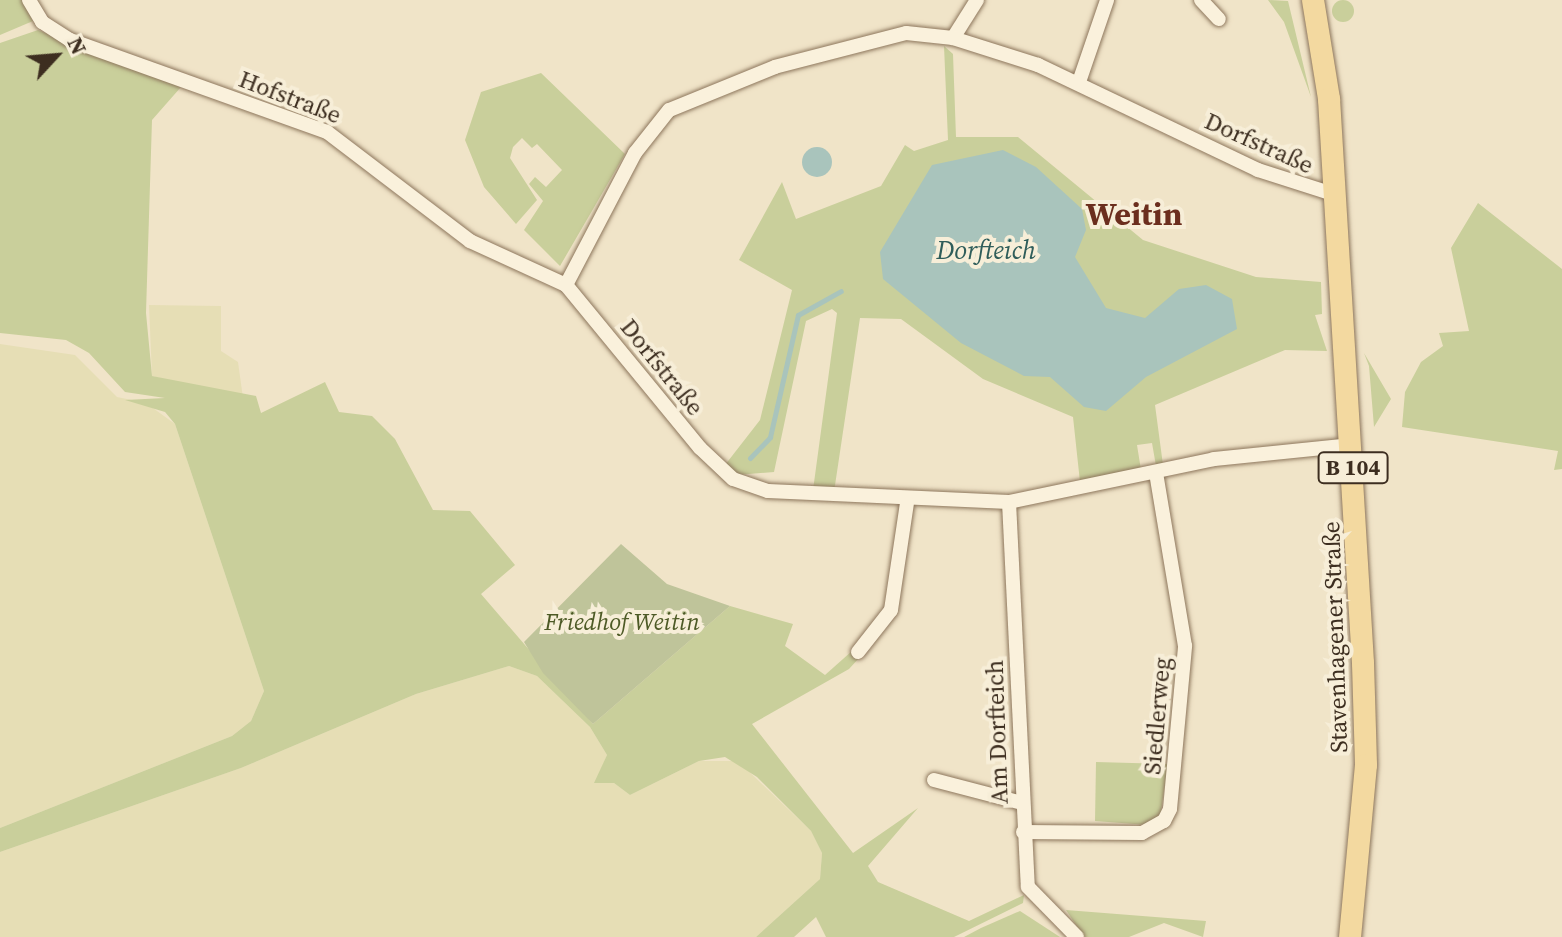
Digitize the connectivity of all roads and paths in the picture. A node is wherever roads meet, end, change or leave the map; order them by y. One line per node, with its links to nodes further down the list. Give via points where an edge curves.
1 (29, 0): 10 (street, Hofstraße, via 42,22 70,40 327,132 470,241)
2 (977, 0): 7 (street)
3 (1107, 0): 8 (street)
4 (1201, 0): 6 (street)
5 (1313, 0): 9 (main road, Stavenhagener Straße / B 104)
6 (1219, 19)
7 (953, 38): 8 (street, Dorfstraße); 10 (street, Dorfstraße, via 906,33 842,49 669,110 635,153)
8 (1079, 82): 9 (street, Dorfstraße, via 1258,170)
9 (1336, 195): 11 (main road, Stavenhagener Straße / B 104)
10 (566, 285): 14 (street, Dorfstraße, via 733,479 768,491)
11 (1352, 445): 12 (street, Dorfstraße); 20 (main road, Stavenhagener Straße / B 104, via 1366,765)
12 (1156, 472): 13 (street, Dorfstraße); 18 (street, Siedlerweg, via 1185,646 1170,809 1164,821 1142,833)
13 (1009, 502): 14 (street, Dorfstraße); 17 (street, Am Dorfteich)
14 (907, 503): 15 (street, via 891,610)
15 (858, 652)
16 (934, 780): 17 (street)
17 (1022, 803): 18 (street, Am Dorfteich)
18 (1023, 832): 19 (street, Am Dorfteich, via 1031,894)
19 (1077, 937)
20 (1350, 937)

